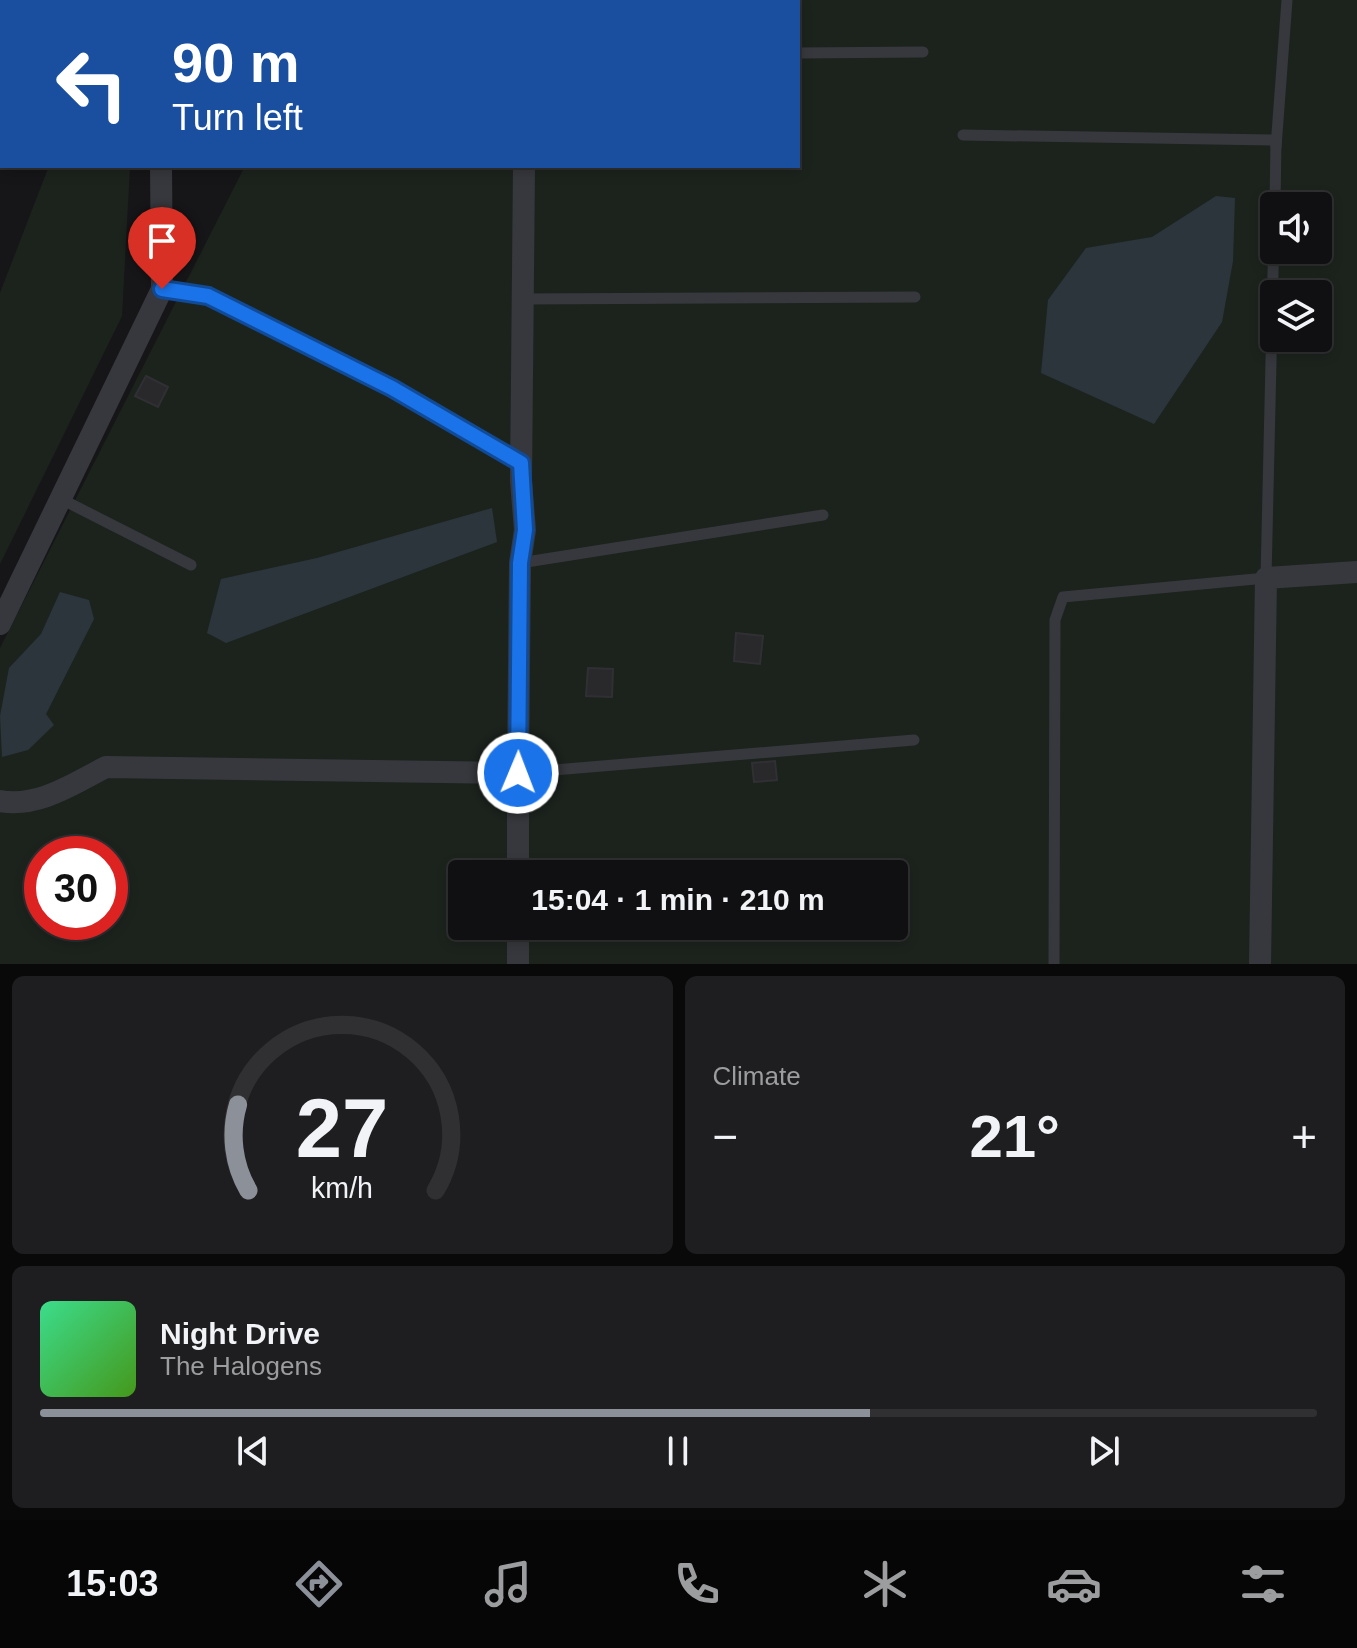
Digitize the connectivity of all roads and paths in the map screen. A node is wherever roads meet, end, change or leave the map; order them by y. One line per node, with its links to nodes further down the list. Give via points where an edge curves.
1 (1287, 0): 5 (lane)
2 (923, 52): 3 (lane)
3 (800, 53)
4 (963, 135): 5 (lane, via 1276,140)
5 (1276, 151): 8 (lane)
6 (161, 168): 10 (street)
7 (524, 168): 12 (street)
8 (1275, 192)
9 (1273, 264): 19 (lane)
10 (162, 289): 13 (lane, via 208,296 392,388); 14 (street)
11 (915, 297): 12 (lane)
12 (523, 299): 13 (street)
13 (521, 463): 16 (street, via 525,530)
14 (61, 499): 17 (lane); 20 (street)
15 (823, 515): 16 (lane)
16 (520, 563): 22 (street)
17 (191, 565)
18 (1357, 572): 19 (street)
19 (1266, 578): 27 (lane, via 1063,597 1055,620); 28 (street)
20 (0, 624)
21 (914, 740): 22 (lane)
22 (518, 773): 23 (street, via 106,767 54,794 19,804); 24 (street)
23 (0, 801)
24 (518, 860)
25 (518, 940): 26 (street)
26 (518, 964)
27 (1054, 964)
28 (1260, 964)

